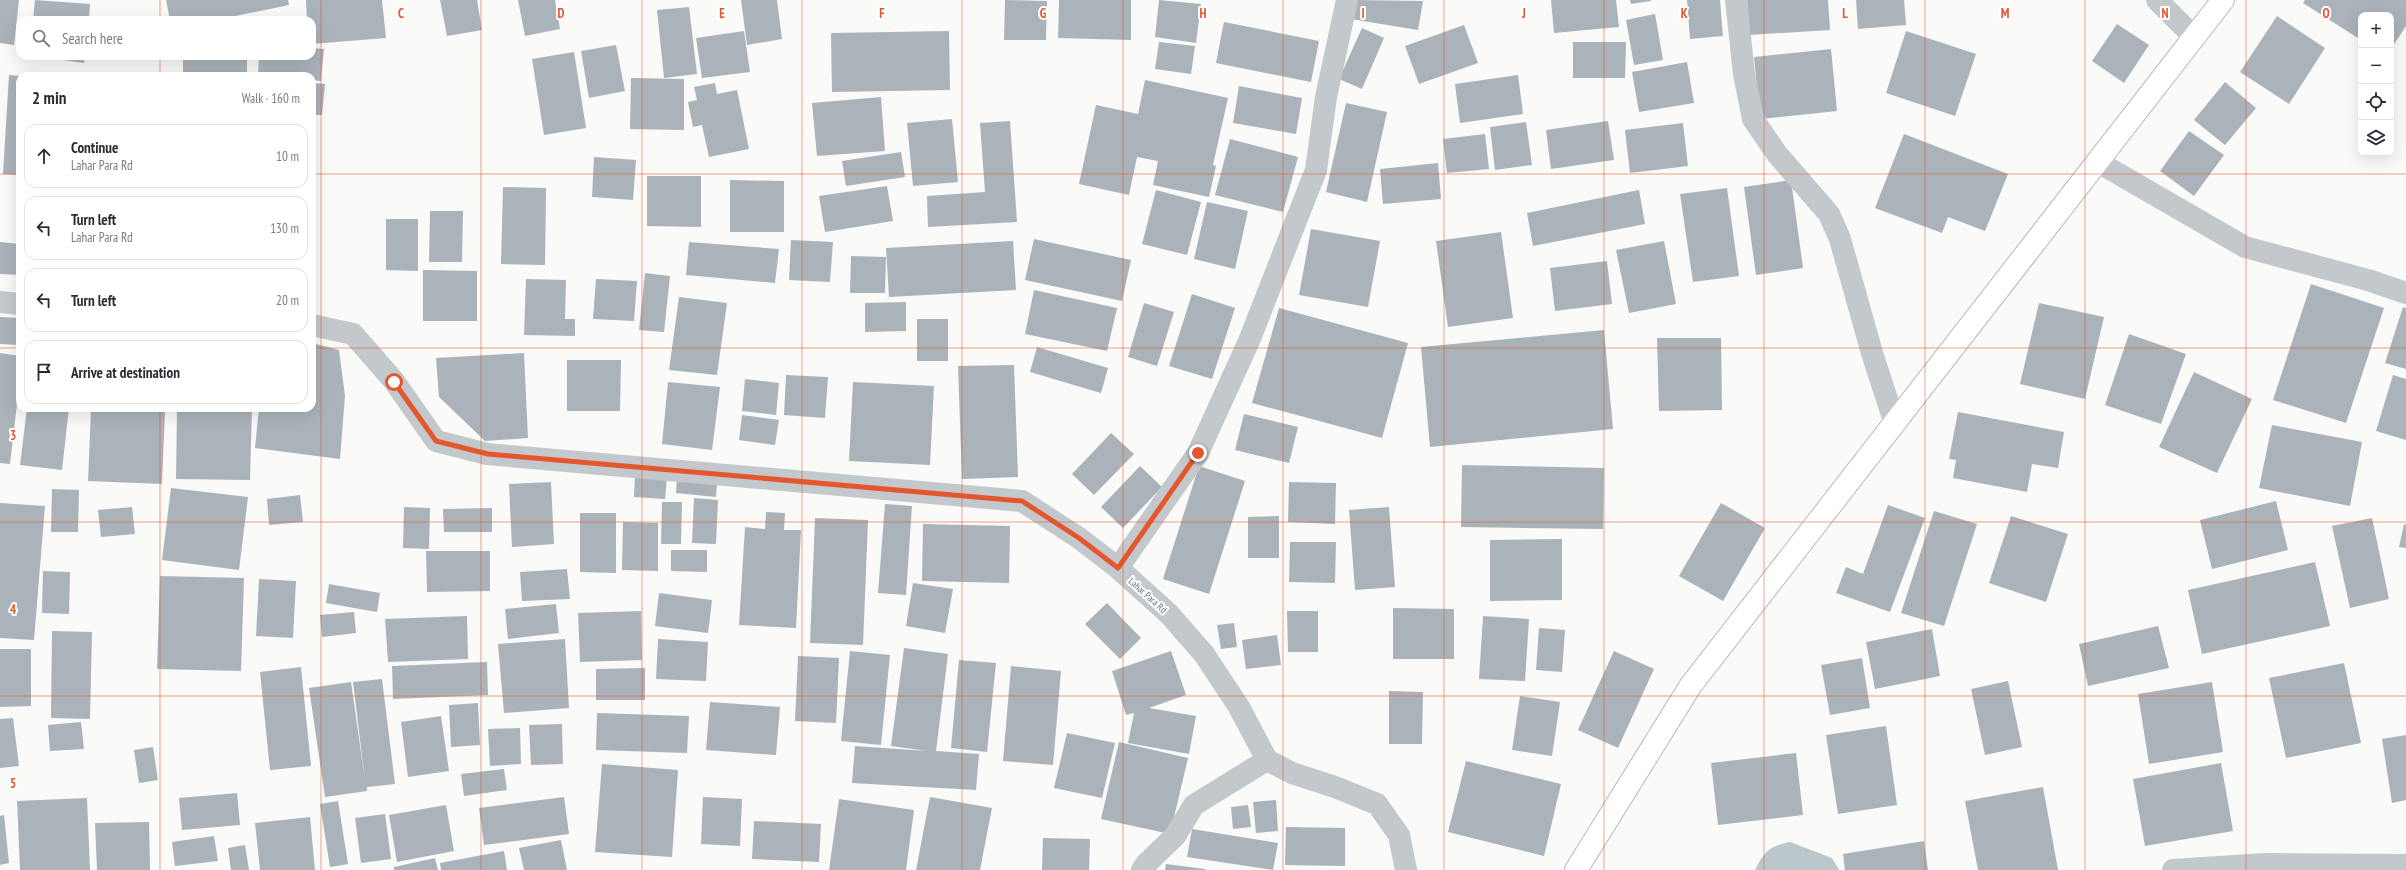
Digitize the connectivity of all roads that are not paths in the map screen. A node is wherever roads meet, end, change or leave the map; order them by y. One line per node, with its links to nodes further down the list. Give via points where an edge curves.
1 (1348, 0): 12 (street, via 1326,97 1316,170 1249,341 1198,453)
2 (1736, 0): 11 (street, via 1744,74 1753,119 1776,154 1829,214 1840,239)
3 (2157, 0): 5 (street)
4 (2223, 0): 5 (main road)
5 (2195, 38): 6 (main road)
6 (2098, 162): 7 (street, via 2245,247 2368,280); 11 (main road)
7 (2406, 293)
8 (0, 302): 9 (street)
9 (16, 304)
10 (316, 327): 12 (street, Lahar Para Rd, via 353,334 394,382 436,441 488,454 1022,501 1079,538)
11 (1895, 424): 17 (main road, via 1691,685)
12 (1118, 568): 13 (street, Lahar Para Rd, via 1169,614 1204,654 1239,707)
13 (1267, 760): 15 (street, via 1194,805 1175,836); 16 (street, via 1292,773 1377,804 1399,835)
14 (2406, 865): 18 (street, via 2266,864)
15 (1142, 870)
16 (1406, 870)
17 (1576, 870)
18 (2174, 870)

